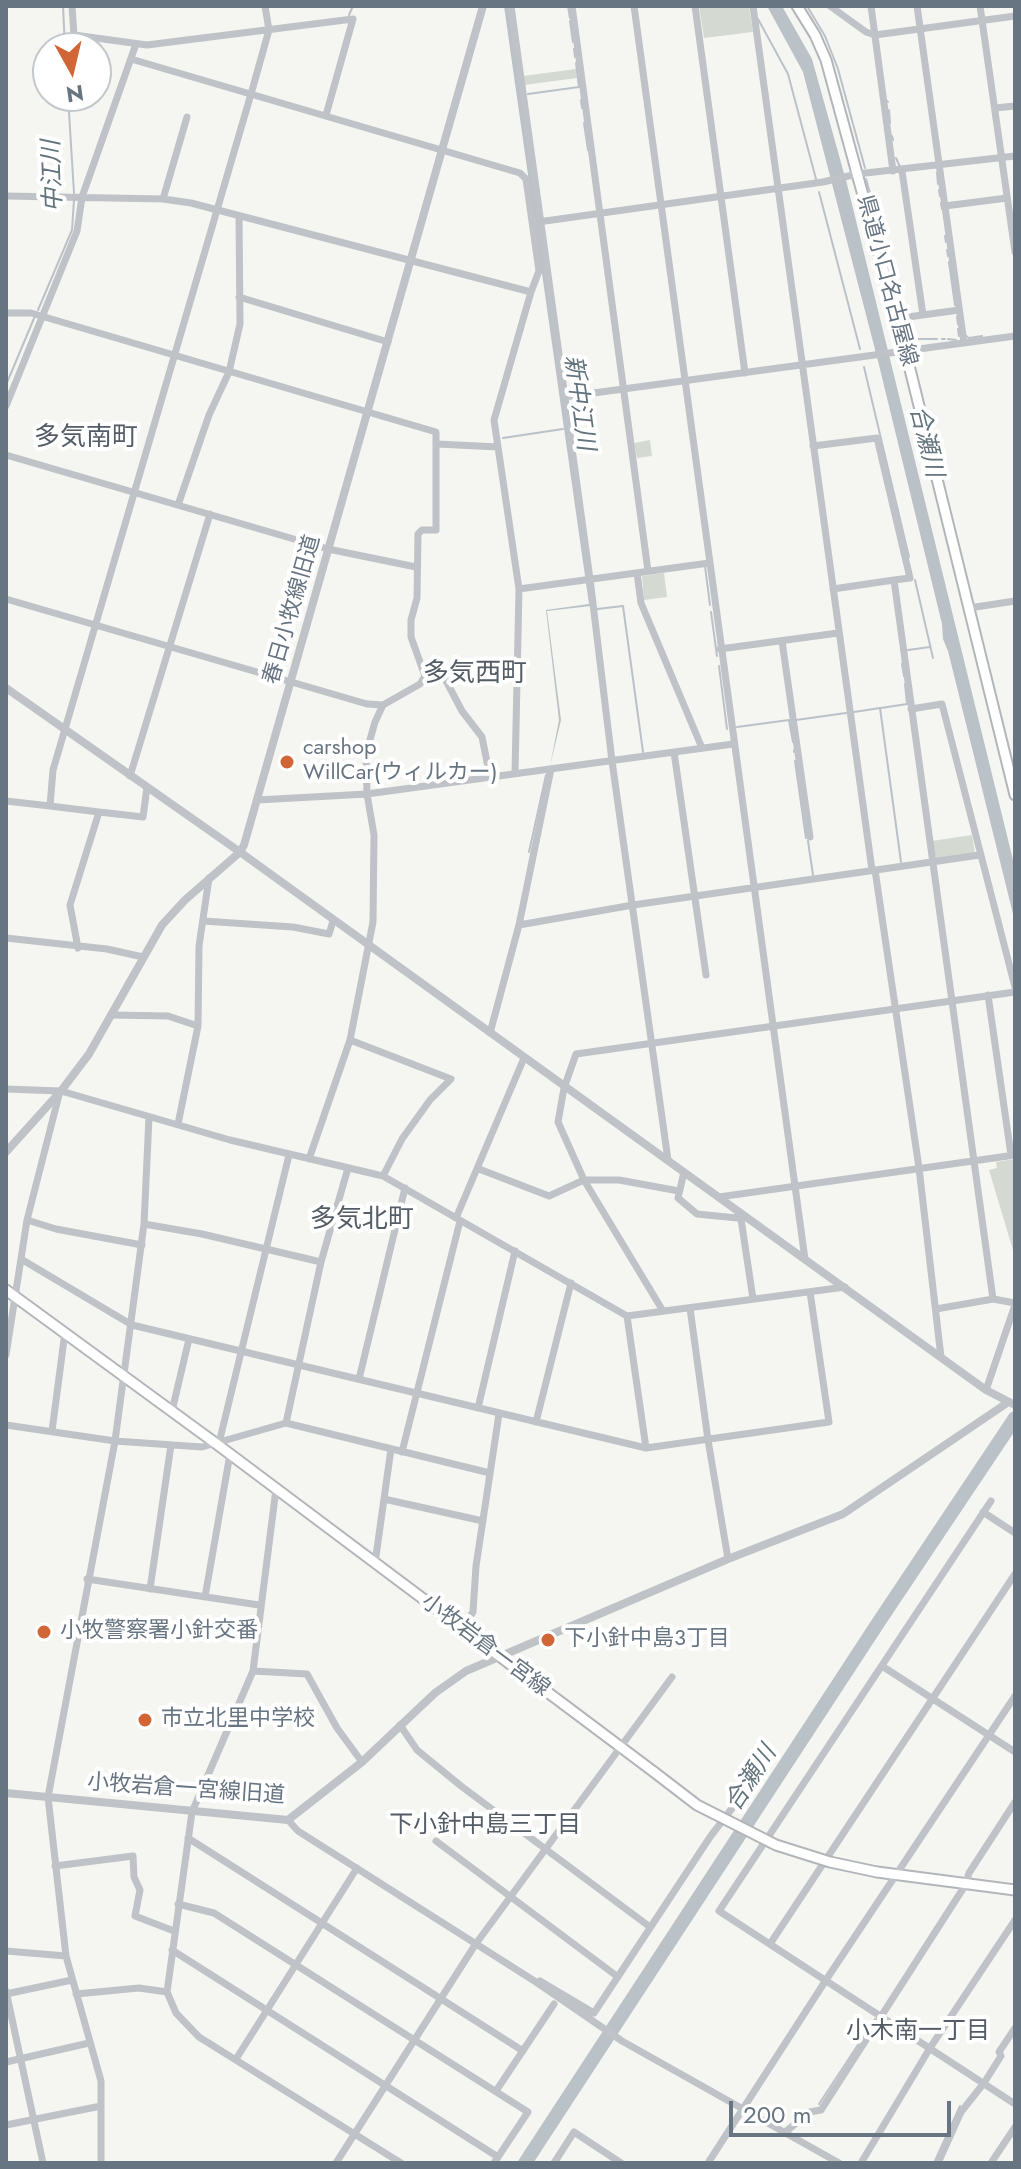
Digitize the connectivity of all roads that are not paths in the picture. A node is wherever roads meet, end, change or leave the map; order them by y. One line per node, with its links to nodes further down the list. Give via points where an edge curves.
1 (72, 6): 19 (street, via 74,35)
2 (265, 6): 17 (street)
3 (483, 6): 26 (street, 春日小牧線旧道)
4 (511, 6): 44 (street)
5 (572, 6): 42 (street)
6 (634, 6): 39 (street)
7 (695, 6): 35 (street)
8 (753, 6): 33 (street)
9 (797, 6): 32 (main road, 県道小口名古屋線, via 826,60)
10 (830, 6): 18 (street)
11 (871, 6): 18 (street)
12 (917, 6): 16 (street)
13 (980, 6): 15 (street)
14 (1015, 16): 15 (street)
15 (982, 20): 16 (street); 23 (street)
16 (921, 29): 18 (street); 29 (street)
17 (269, 30): 19 (street); 21 (street); 24 (street, via 353,19)
18 (875, 35): 30 (street)
19 (136, 44): 20 (street)
20 (131, 59): 21 (street); 36 (street)
21 (251, 94): 24 (street); 41 (street)
22 (1015, 106): 23 (street)
23 (995, 108): 28 (street)
24 (326, 115): 26 (street)
25 (187, 117): 38 (street)
26 (442, 150): 44 (street, via 520,173); 46 (street, 春日小牧線旧道)
27 (1015, 156): 28 (street)
28 (1002, 158): 29 (street); 37 (street)
29 (939, 166): 31 (street); 40 (street)
30 (893, 171): 31 (street); 32 (street)
31 (902, 171): 51 (street)
32 (854, 175): 33 (street); 57 (main road, 県道小口名古屋線)
33 (778, 189): 35 (street); 59 (street)
34 (6, 196): 36 (street)
35 (722, 196): 39 (street); 61 (street)
36 (82, 197): 38 (street); 52 (street, via 77,231)
37 (1007, 198): 40 (street); 45 (street)
38 (163, 199): 41 (street)
39 (660, 205): 42 (street); 62 (street)
40 (945, 206): 49 (street)
41 (218, 209): 46 (street); 58 (street)
42 (600, 213): 44 (street); 63 (street)
43 (239, 217): 48 (street)
44 (536, 222): 47 (street, via 539,271); 64 (street)
45 (1015, 252)
46 (411, 261): 47 (street); 55 (street, 春日小牧線旧道)
47 (531, 292): 69 (street, via 494,420)
48 (239, 297): 55 (street); 60 (street, via 240,324)
49 (959, 310): 51 (street); 56 (street)
50 (6, 313): 52 (street)
51 (923, 315): 53 (street)
52 (43, 317): 58 (street); 65 (street)
53 (908, 317)
54 (1015, 336): 56 (street)
55 (388, 342): 66 (street, 春日小牧線旧道)
56 (964, 343): 57 (street)
57 (901, 350): 59 (street); 85 (main road, 県道小口名古屋線)
58 (174, 356): 60 (street); 71 (street)
59 (802, 365): 61 (street); 68 (street)
60 (229, 372): 66 (street); 72 (street)
61 (745, 373): 62 (street)
62 (685, 381): 63 (street); 75 (street)
63 (623, 389): 64 (street); 77 (street)
64 (564, 397): 79 (street)
65 (6, 406)
66 (368, 412): 67 (street, via 436,432); 74 (street, 春日小牧線旧道)
67 (437, 444): 69 (street); 76 (street, via 436,530 418,534)
68 (813, 446): 80 (street, via 877,438 910,578); 82 (street)
69 (498, 447): 81 (street)
70 (6, 455): 71 (street)
71 (135, 492): 72 (street); 86 (street)
72 (178, 505): 73 (street)
73 (210, 514): 74 (street); 89 (street)
74 (328, 549): 76 (street); 92 (street, 春日小牧線旧道)
75 (709, 563): 77 (street); 90 (street)
76 (416, 567): 91 (street, via 411,637)
77 (648, 571): 78 (street)
78 (637, 573): 79 (street); 98 (street, via 641,603)
79 (587, 579): 81 (street); 100 (street)
80 (894, 580): 82 (street); 95 (street)
81 (519, 589): 102 (street)
82 (833, 589): 87 (street)
83 (6, 599): 86 (street)
84 (1015, 601): 85 (street)
85 (969, 608): 107 (main road, 県道小口名古屋線)
86 (95, 625): 89 (street); 96 (street)
87 (838, 633): 88 (street); 116 (street)
88 (782, 641): 90 (street); 112 (street)
89 (170, 647): 92 (street); 103 (street)
90 (720, 649): 97 (street)
91 (425, 676): 94 (street); 104 (street, via 443,675 482,737)
92 (292, 682): 94 (street); 108 (street, 春日小牧線旧道)
93 (6, 688): 96 (street)
94 (383, 705): 106 (street, via 366,754)
95 (911, 709): 114 (street, via 942,704); 115 (street)
96 (66, 730): 103 (street); 110 (street, via 53,770)
97 (733, 744): 98 (street); 118 (street)
98 (702, 748): 99 (street)
99 (674, 752): 100 (street); 119 (street)
100 (612, 761): 101 (street); 120 (street)
101 (551, 769): 102 (street); 123 (street)
102 (515, 773): 104 (street)
103 (130, 776): 105 (street)
104 (490, 777): 106 (street)
105 (147, 787): 111 (street, via 143,817); 113 (street)
106 (367, 794): 108 (street); 125 (street, via 374,835 374,898)
107 (1015, 795)
108 (257, 800): 113 (street, 春日小牧線旧道)
109 (6, 801): 110 (street)
110 (50, 806): 111 (street)
111 (99, 812): 126 (street, via 70,905)
112 (810, 837)
113 (240, 852): 117 (street); 122 (street)
114 (980, 855): 115 (street); 129 (street)
115 (933, 862): 116 (street); 131 (street)
116 (873, 870): 118 (street); 132 (street)
117 (209, 878): 121 (street); 127 (street, via 171,914)
118 (754, 887): 119 (street); 135 (street)
119 (695, 895): 120 (street); 128 (street)
120 (633, 905): 123 (street); 138 (street)
121 (203, 921): 122 (street, via 329,934); 134 (street)
122 (333, 921): 125 (street)
123 (519, 925): 136 (street)
124 (6, 938): 126 (street)
125 (367, 945): 136 (street); 137 (street)
126 (78, 948): 127 (street)
127 (143, 957): 133 (street)
128 (706, 975)
129 (1015, 989): 130 (street)
130 (988, 995): 131 (street); 147 (street)
131 (952, 999): 132 (street); 150 (street)
132 (895, 1007): 135 (street); 152 (street)
133 (111, 1015): 134 (street, via 168,1016); 142 (street)
134 (198, 1026): 144 (street)
135 (773, 1026): 138 (street); 157 (street)
136 (490, 1033): 139 (street)
137 (350, 1040): 148 (street); 155 (street, via 451,1079 402,1139)
138 (652, 1043): 140 (street, via 576,1054); 149 (street)
139 (524, 1058): 140 (street); 153 (street)
140 (564, 1088): 149 (street); 156 (street, via 558,1122)
141 (6, 1089): 142 (street)
142 (61, 1091): 143 (street); 145 (street); 162 (street)
143 (149, 1117): 144 (street); 164 (street)
144 (178, 1124): 146 (street)
145 (6, 1152)
146 (289, 1155): 148 (street); 166 (street)
147 (1013, 1155): 150 (street)
148 (309, 1159): 151 (street)
149 (668, 1160): 154 (street)
150 (973, 1161): 152 (street); 176 (street)
151 (348, 1168): 155 (street); 170 (street)
152 (919, 1168): 157 (street); 179 (street)
153 (479, 1169): 156 (street, via 549,1196); 163 (street)
154 (684, 1172): 159 (street); 160 (street)
155 (383, 1176): 158 (street)
156 (584, 1180): 159 (street, via 619,1180); 180 (street)
157 (795, 1186): 160 (street); 169 (street)
158 (405, 1188): 163 (street); 190 (street)
159 (679, 1191): 161 (street, via 678,1198 697,1214 737,1218)
160 (719, 1197): 161 (street)
161 (740, 1212): 169 (street); 175 (street)
162 (27, 1220): 165 (street); 168 (street)
163 (458, 1220): 167 (street); 192 (street)
164 (144, 1224): 165 (street); 166 (street)
165 (142, 1245): 182 (street)
166 (266, 1248): 170 (street); 185 (street)
167 (515, 1251): 171 (street); 194 (street)
168 (21, 1259): 174 (street); 182 (street)
169 (805, 1259): 172 (street)
170 (321, 1262): 188 (street)
171 (571, 1283): 181 (street); 197 (street)
172 (845, 1287): 173 (street); 187 (street)
173 (810, 1292): 175 (street); 201 (street, via 829,1422)
174 (9, 1295): 183 (main road, 小牧岩倉一宮線); 186 (street)
175 (753, 1299): 178 (street)
176 (993, 1299): 177 (street); 179 (street)
177 (1015, 1304): 191 (street)
178 (690, 1308): 180 (street); 201 (street)
179 (936, 1309): 187 (street)
180 (663, 1311): 181 (street)
181 (627, 1316): 205 (street)
182 (132, 1325): 184 (street); 189 (street)
183 (65, 1332): 189 (main road, 小牧岩倉一宮線); 200 (street)
184 (189, 1339): 185 (street); 195 (street)
185 (243, 1352): 188 (street); 204 (street)
186 (6, 1355)
187 (941, 1357): 191 (street)
188 (300, 1366): 190 (street); 198 (street)
189 (125, 1376): 195 (main road, 小牧岩倉一宮線); 202 (street)
190 (359, 1379): 192 (street)
191 (986, 1390): 193 (street)
192 (417, 1394): 194 (street); 207 (street)
193 (1011, 1404): 216 (street, 小牧岩倉一宮線旧道, via 843,1514)
194 (478, 1408): 196 (street)
195 (172, 1411): 204 (main road, 小牧岩倉一宮線)
196 (499, 1414): 197 (street); 209 (street)
197 (536, 1422): 205 (street)
198 (286, 1423): 204 (street); 206 (street)
199 (6, 1425): 200 (street)
200 (52, 1431): 202 (street)
201 (708, 1440): 205 (street); 216 (street)
202 (115, 1441): 203 (street); 219 (street)
203 (171, 1445): 204 (street); 220 (street)
204 (218, 1445): 208 (main road, 小牧岩倉一宮線)
205 (646, 1448)
206 (391, 1449): 207 (street); 211 (street)
207 (402, 1452): 209 (street)
208 (230, 1454): 210 (main road, 小牧岩倉一宮線); 221 (street)
209 (490, 1473): 214 (street)
210 (276, 1489): 217 (main road, 小牧岩倉一宮線); 222 (street)
211 (384, 1499): 214 (street); 217 (street)
212 (991, 1501): 213 (street)
213 (983, 1512): 215 (street); 225 (street)
214 (483, 1521): 223 (street, via 473,1612)
215 (1015, 1533)
216 (728, 1559): 224 (street, 小牧岩倉一宮線旧道)
217 (375, 1563): 223 (main road, 小牧岩倉一宮線)
218 (1015, 1574): 229 (street)
219 (87, 1579): 220 (street); 237 (street)
220 (150, 1589): 221 (street)
221 (205, 1597): 222 (street)
222 (259, 1605): 226 (street)
223 (462, 1629): 224 (main road, 小牧岩倉一宮線)
224 (498, 1657): 230 (street, 小牧岩倉一宮線旧道, via 456,1679); 232 (main road, 小牧岩倉一宮線)
225 (882, 1666): 229 (street); 255 (street, via 719,1911)
226 (253, 1671): 234 (street, via 307,1674); 239 (street)
227 (672, 1677): 232 (street)
228 (1015, 1696): 231 (street)
229 (933, 1698): 231 (street); 255 (street)
230 (400, 1725): 234 (street, 小牧岩倉一宮線旧道); 243 (street, via 417,1750)
231 (990, 1736): 233 (street); 246 (street)
232 (620, 1748): 243 (street); 246 (main road, 小牧岩倉一宮線, bridge, via 697,1805 776,1845)
233 (1015, 1752)
234 (362, 1762): 240 (street, 小牧岩倉一宮線旧道)
235 (765, 1770): 253 (street, via 710,1837)
236 (6, 1793): 237 (street, 小牧岩倉一宮線旧道)
237 (48, 1797): 239 (street, 小牧岩倉一宮線旧道); 244 (street)
238 (1015, 1802): 247 (street)
239 (192, 1812): 240 (street, 小牧岩倉一宮線旧道); 241 (street)
240 (288, 1820): 245 (street)
241 (188, 1838): 250 (street); 252 (street)
242 (436, 1841): 249 (street)
243 (545, 1848): 249 (street); 253 (street)
244 (55, 1866): 254 (street, via 133,1856 140,1890 135,1916); 259 (street)
245 (357, 1868): 252 (street); 256 (street)
246 (895, 1875): 247 (main road, 小牧岩倉一宮線); 263 (street)
247 (966, 1884): 248 (main road, 小牧岩倉一宮線); 271 (street)
248 (1015, 1890)
249 (510, 1897): 256 (street); 261 (street)
250 (178, 1904): 254 (street); 260 (street, via 214,1913)
251 (1015, 1920): 275 (street)
252 (323, 1924): 260 (street); 268 (street)
253 (650, 1927): 261 (street)
254 (174, 1931): 257 (street)
255 (770, 1944): 263 (street)
256 (475, 1945): 264 (street); 268 (street)
257 (172, 1950): 265 (street); 270 (street)
258 (6, 1951): 259 (street)
259 (66, 1956): 262 (street)
260 (296, 1965): 270 (street); 273 (street)
261 (618, 1977): 264 (street, via 594,2013)
262 (72, 1980): 266 (street); 267 (street)
263 (826, 1980): 271 (street); 285 (street)
264 (536, 1982): 285 (street, via 622,2041)
265 (167, 1992): 267 (street, via 139,1988); 278 (street, via 176,2013 199,2037)
266 (6, 1993): 277 (street)
267 (76, 1994): 274 (street)
268 (441, 1999): 273 (street); 276 (street)
269 (554, 2004): 276 (street)
270 (268, 2012): 278 (street); 281 (street)
271 (881, 2016): 275 (street); 289 (street, via 821,2110 810,2112)
272 (1015, 2028): 280 (street)
273 (414, 2039): 281 (street); 282 (street)
274 (89, 2043): 277 (street); 284 (street, via 101,2081)
275 (930, 2048): 280 (street); 300 (street)
276 (523, 2051): 282 (street)
277 (20, 2059): 279 (street); 286 (street)
278 (236, 2059): 290 (street)
279 (6, 2062)
280 (984, 2083): 283 (street); 301 (street, via 961,2112)
281 (386, 2084): 290 (street); 291 (street)
282 (496, 2091): 291 (street, via 528,2112)
283 (1015, 2104)
284 (101, 2106): 286 (street); 293 (street)
285 (742, 2110): 289 (street); 298 (street)
286 (34, 2119): 287 (street); 292 (street)
287 (6, 2125)
288 (1015, 2127): 302 (street)
289 (784, 2133): 299 (street)
290 (355, 2134): 294 (street); 295 (street)
291 (496, 2160)
292 (43, 2163)
293 (101, 2163)
294 (336, 2163)
295 (401, 2163)
296 (554, 2163): 297 (street, via 574,2132)
297 (621, 2163)
298 (708, 2163)
299 (839, 2163)
300 (861, 2163)
301 (938, 2163)
302 (991, 2163)

